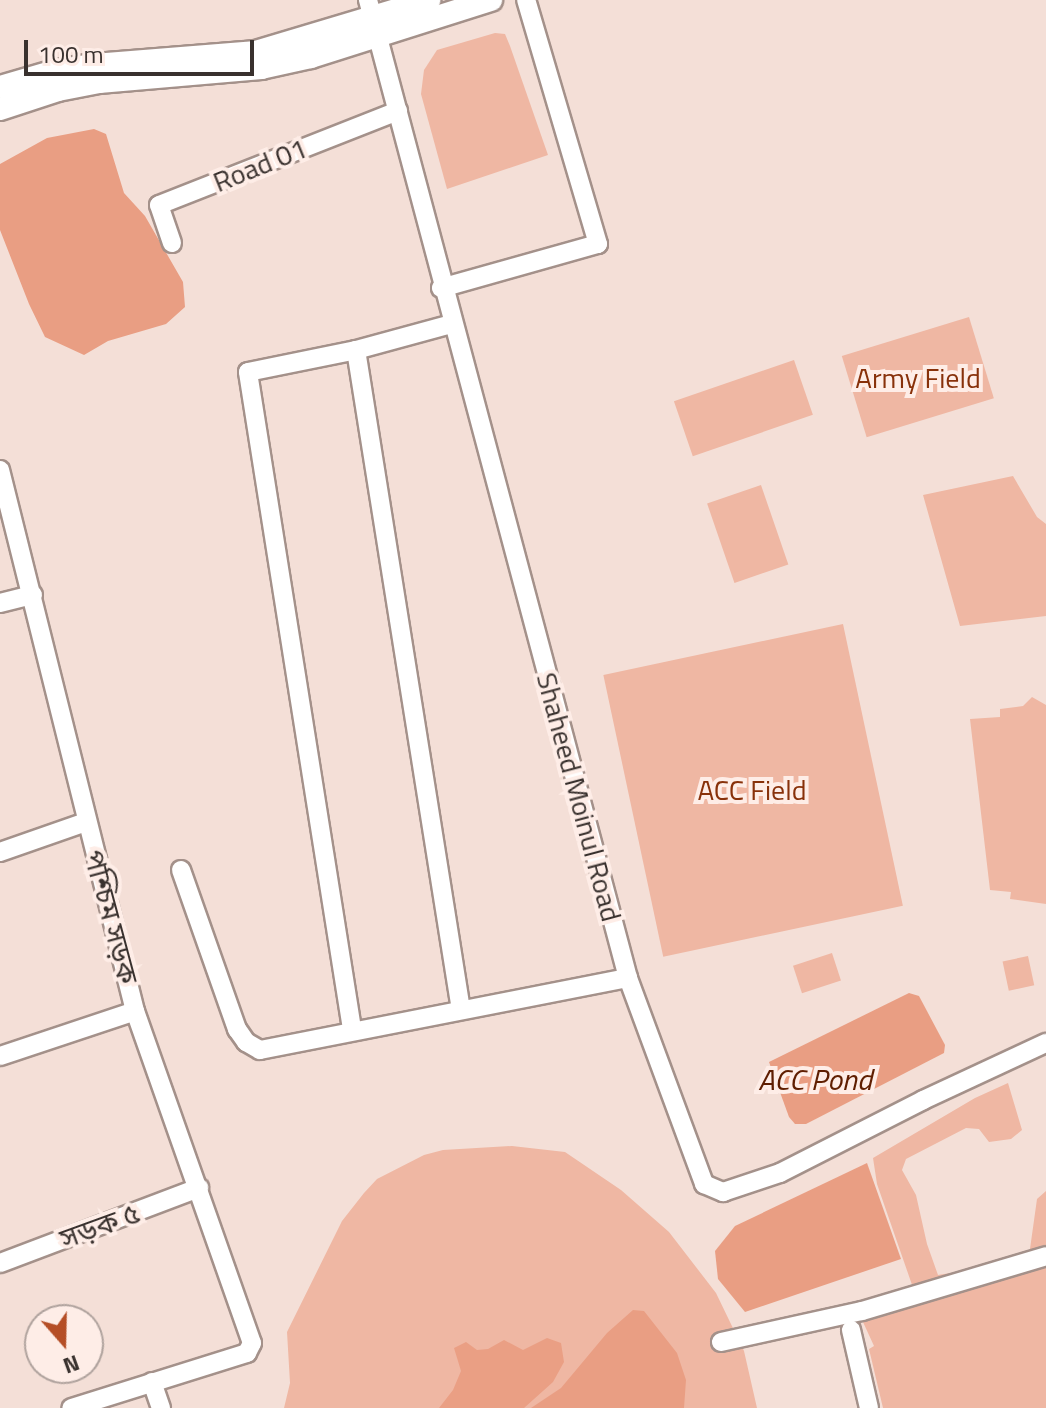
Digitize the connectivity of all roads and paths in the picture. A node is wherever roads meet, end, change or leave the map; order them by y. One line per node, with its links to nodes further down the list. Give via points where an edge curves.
1 (429, 0): 4 (main road)
2 (491, 0): 4 (main road)
3 (526, 0): 9 (street, via 598,244)
4 (373, 18): 5 (main road, via 256,52 94,65); 6 (main road, via 261,68 99,82); 7 (street, Shaheed Moinul Road)
5 (0, 87)
6 (0, 109)
7 (398, 111): 8 (street, Road 01, via 159,205); 9 (street, Shaheed Moinul Road)
8 (172, 243)
9 (441, 288): 10 (street, Shaheed Moinul Road)
10 (452, 324): 11 (street); 18 (street, Shaheed Moinul Road)
11 (356, 350): 19 (street); 21 (street, via 248,372)
12 (0, 470): 13 (street, পশ্চিম সড়ক)
13 (33, 595): 14 (street); 15 (street, পশ্চিম সড়ক)
14 (0, 603)
15 (86, 822): 16 (street); 20 (street, পশ্চিম সড়ক)
16 (0, 852)
17 (181, 870): 21 (street, via 246,1042 260,1050)
18 (628, 978): 19 (street); 22 (street, Shaheed Moinul Road, via 700,1177 723,1192 780,1173)
19 (461, 1010): 21 (street)
20 (135, 1011): 23 (street); 24 (street, পশ্চিম সড়ক)
21 (352, 1029)
22 (1046, 1043)
23 (0, 1056)
24 (199, 1188): 26 (street, সড়ক ৫); 29 (street, পশ্চিম সড়ক, via 252,1343 247,1353)
25 (1046, 1256): 28 (street, via 862,1311)
26 (0, 1263)
27 (851, 1330): 32 (street)
28 (721, 1342)
29 (152, 1382): 30 (street); 31 (street)
30 (71, 1408)
31 (161, 1408)
32 (869, 1408)

